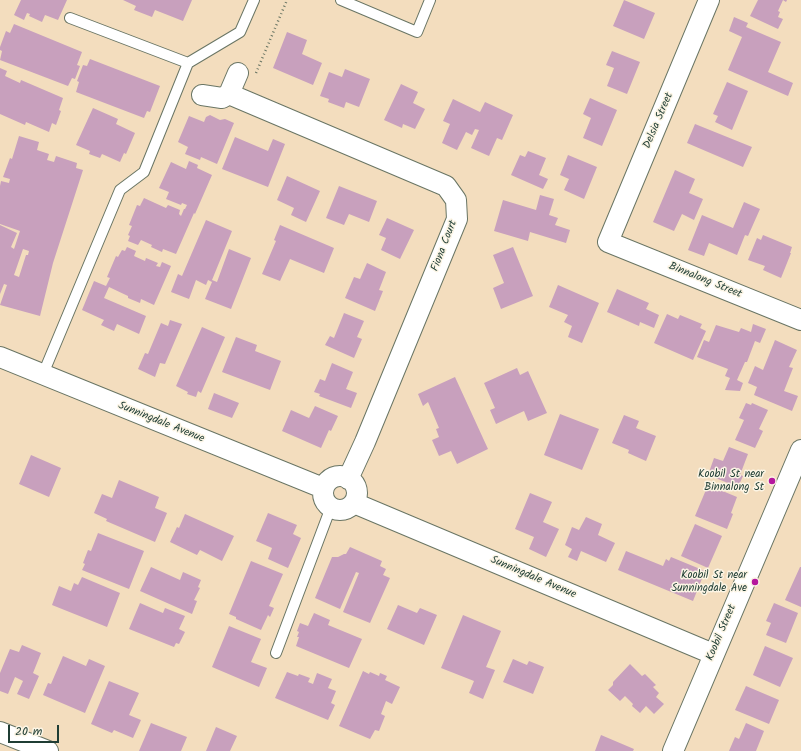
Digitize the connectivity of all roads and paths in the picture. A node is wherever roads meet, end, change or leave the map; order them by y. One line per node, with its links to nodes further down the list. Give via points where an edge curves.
1 (254, 0): 7 (lane, via 240,32)
2 (287, 0): 10 (path)
3 (341, 0): 4 (lane, via 417,32)
4 (430, 0)
5 (709, 0): 11 (street, Delsia Street)
6 (70, 18): 7 (lane)
7 (188, 63): 14 (lane, via 144,172 120,190)
8 (238, 73): 10 (street)
9 (202, 95): 10 (street, Fiona Court)
10 (237, 97): 16 (street, Fiona Court, via 446,186 456,200 457,219)
11 (608, 242): 12 (street, Binnalong Street)
12 (801, 320)
13 (0, 357): 14 (street, Sunningdale Avenue)
14 (43, 374): 17 (street, Sunningdale Avenue)
15 (801, 450): 21 (street, Koobil Street)
16 (348, 478): 17 (street, via 332,478); 18 (street, via 356,488 357,496)
17 (324, 488): 19 (street, via 324,499)
18 (354, 503): 19 (street, via 343,509); 21 (street, Sunningdale Avenue)
19 (331, 508): 20 (lane)
20 (276, 653)
21 (713, 654): 24 (street, Koobil Street)
22 (0, 732): 23 (street)
23 (48, 751)
24 (673, 751)

